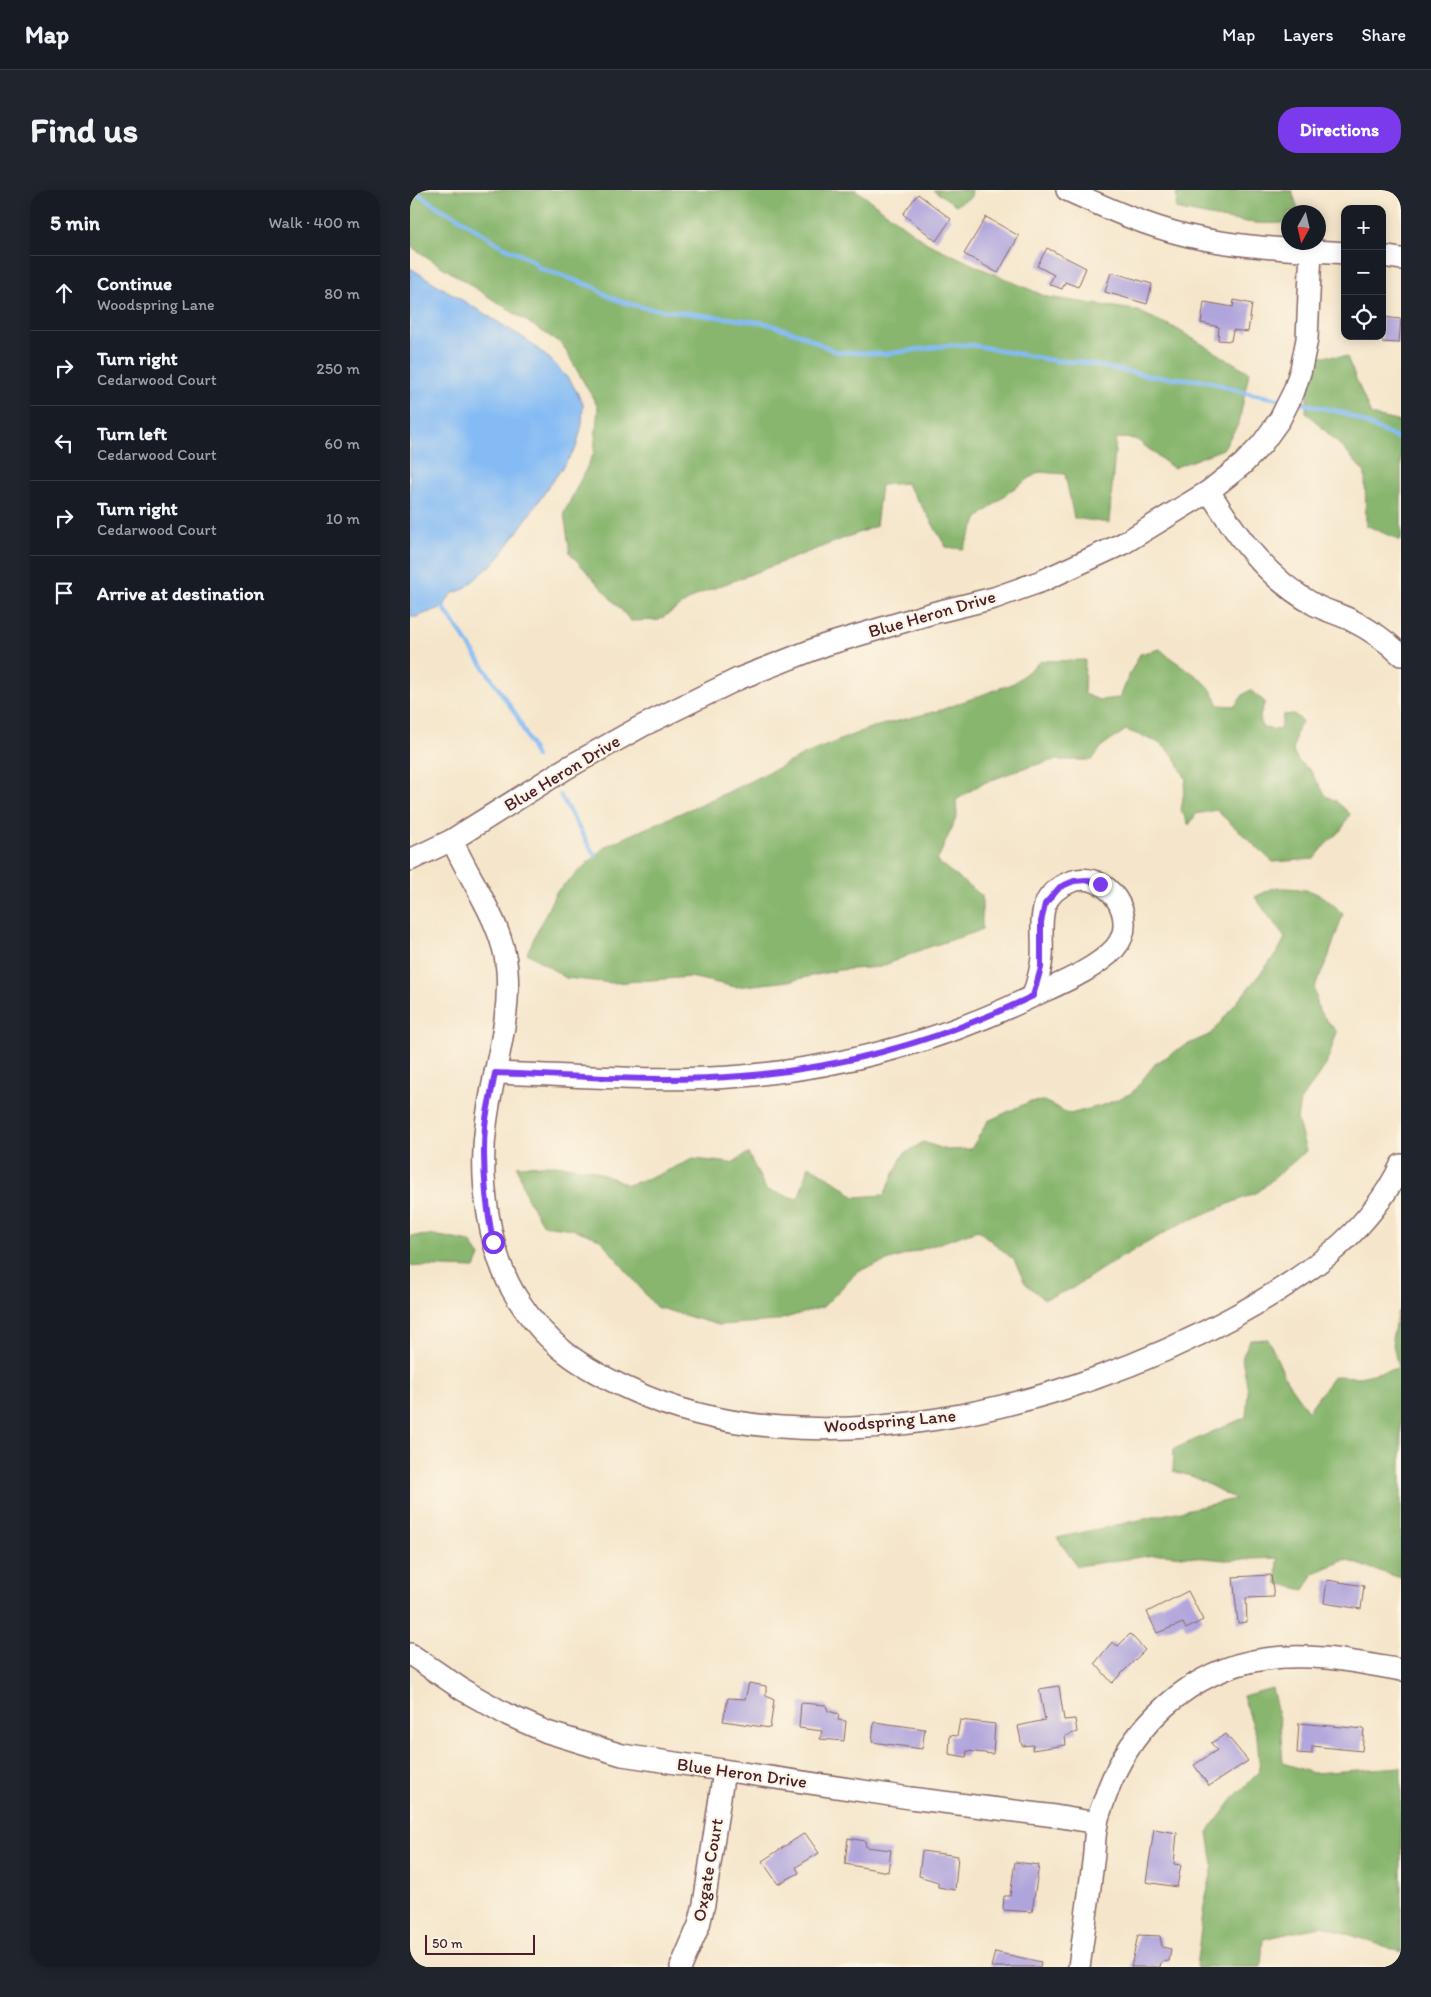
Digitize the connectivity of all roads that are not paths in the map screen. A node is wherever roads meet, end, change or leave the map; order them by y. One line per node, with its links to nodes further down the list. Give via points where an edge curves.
1 (1067, 190): 2 (street, via 1134,219 1188,236)
2 (1281, 248)
3 (1311, 250): 4 (street); 7 (street, Blue Heron Drive, via 1307,339 1294,391 1262,444)
4 (1341, 253)
5 (1386, 257): 6 (street)
6 (1401, 259)
7 (1209, 491): 8 (street, via 1235,533 1274,577 1315,605 1374,633); 9 (street, Blue Heron Drive, via 1124,543 1042,581 994,598 825,645 738,679 564,769)
8 (1401, 654)
9 (452, 840): 10 (street, Blue Heron Drive); 12 (street, Woodspring Lane, via 490,912 505,955 508,1007)
10 (410, 860)
11 (1033, 996): 11 (street, via 1094,966 1118,944 1123,934 1122,912 1116,898 1100,884 1074,881 1060,887 1045,904 1041,922 1041,968); 12 (street, via 975,1023 897,1049 792,1070 712,1078)
12 (495, 1073): 13 (street, Woodspring Lane, via 485,1127 488,1216 493,1242 515,1296 541,1331 593,1373 650,1399 709,1418 768,1426 836,1429 966,1414 1024,1401 1098,1378 1170,1349 1266,1298 1325,1258 1370,1214)
13 (1401, 1165)
14 (410, 1654): 16 (street, Blue Heron Drive, via 463,1690 547,1732 622,1756)
15 (1401, 1670): 17 (street, via 1338,1659 1299,1657 1265,1659 1209,1676 1162,1708 1145,1726 1111,1780)
16 (724, 1771): 17 (street, Blue Heron Drive); 18 (street, Oxgate Court, via 704,1904 699,1925)
17 (1097, 1823): 19 (street)
18 (681, 1967)
19 (1079, 1967)

